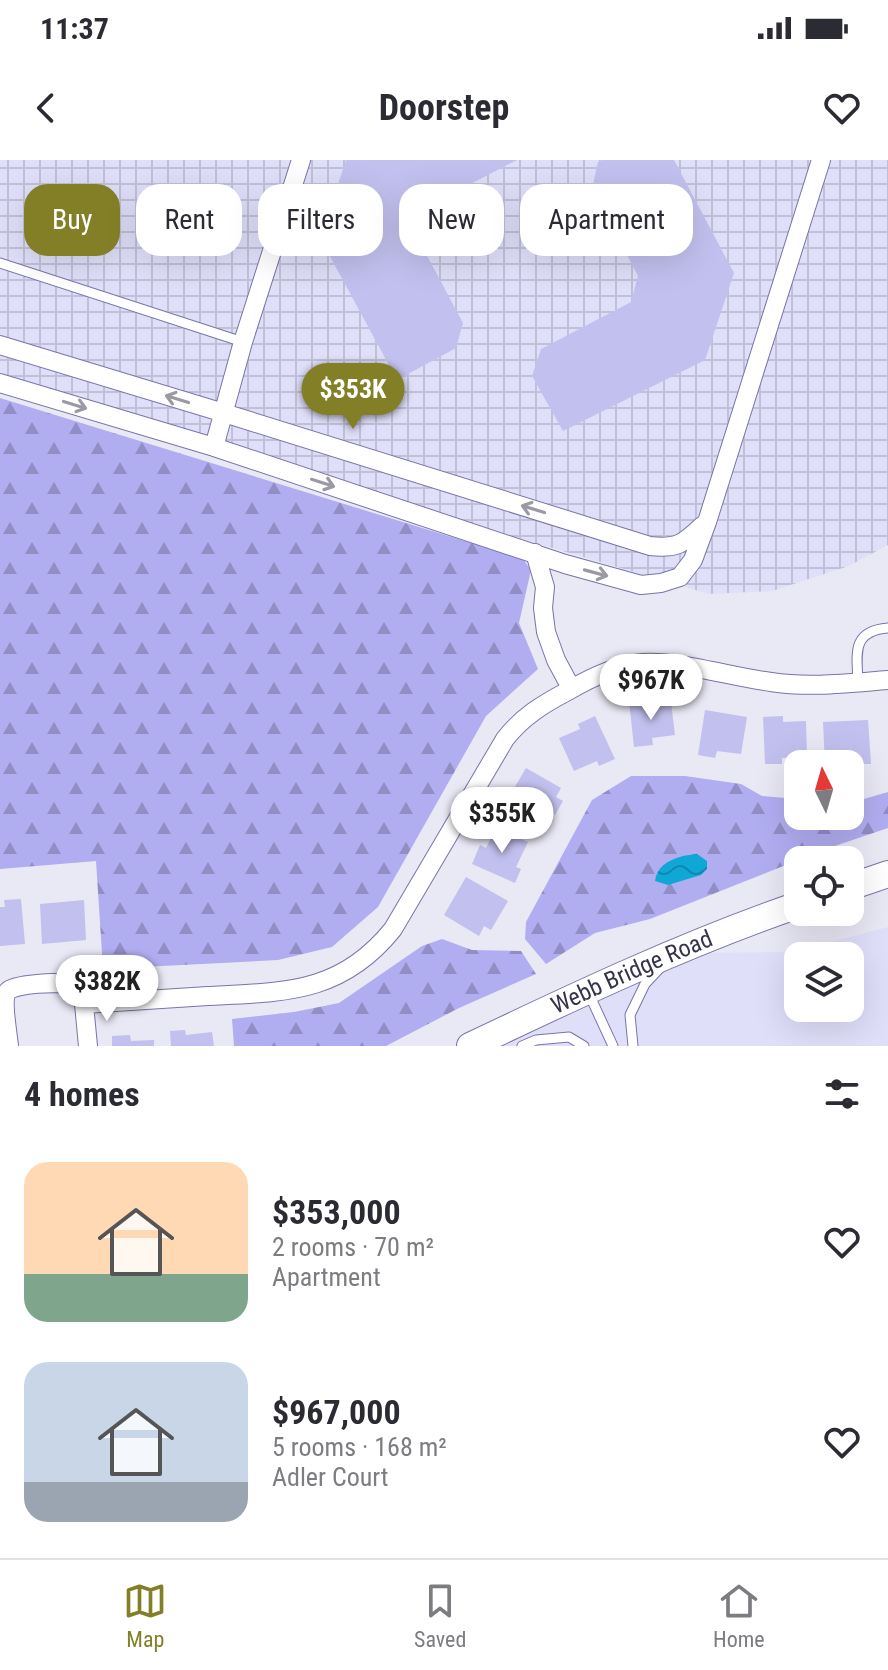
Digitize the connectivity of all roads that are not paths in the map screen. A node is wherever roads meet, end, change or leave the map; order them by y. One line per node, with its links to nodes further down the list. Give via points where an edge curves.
1 (301, 160): 4 (street)
2 (821, 160): 9 (street)
3 (0, 263): 4 (lane)
4 (243, 342): 7 (street)
5 (0, 345): 7 (street, one-way to 5)
6 (0, 383): 8 (street, one-way to 8)
7 (224, 413): 8 (street); 9 (street, one-way to 7, via 675,547 650,546)
8 (214, 447): 10 (street, one-way to 10)
9 (707, 522): 11 (street, one-way to 9, via 641,585 661,583 680,577 693,560)
10 (535, 553): 11 (street); 12 (street)
11 (565, 564): 12 (street)
12 (545, 587): 16 (street, via 546,632)
13 (888, 628): 15 (lane, via 862,637)
14 (888, 680): 15 (street)
15 (858, 682): 16 (street, via 773,683 643,663)
16 (571, 688): 22 (street, via 530,713 511,732 405,912 380,946 355,965 297,990)
17 (888, 874): 18 (street)
18 (864, 882)
19 (784, 910): 20 (street, Webb Bridge Road)
20 (675, 953): 21 (street, Webb Bridge Road); 29 (lane, via 645,984 630,1015)
21 (587, 991): 25 (street, Webb Bridge Road); 28 (lane)
22 (84, 1004): 23 (street, via 67,984 13,987 4,999); 24 (street)
23 (9, 1046)
24 (88, 1046)
25 (470, 1046)
26 (522, 1046): 27 (lane, via 569,1037)
27 (584, 1046)
28 (613, 1046)
29 (633, 1046)

